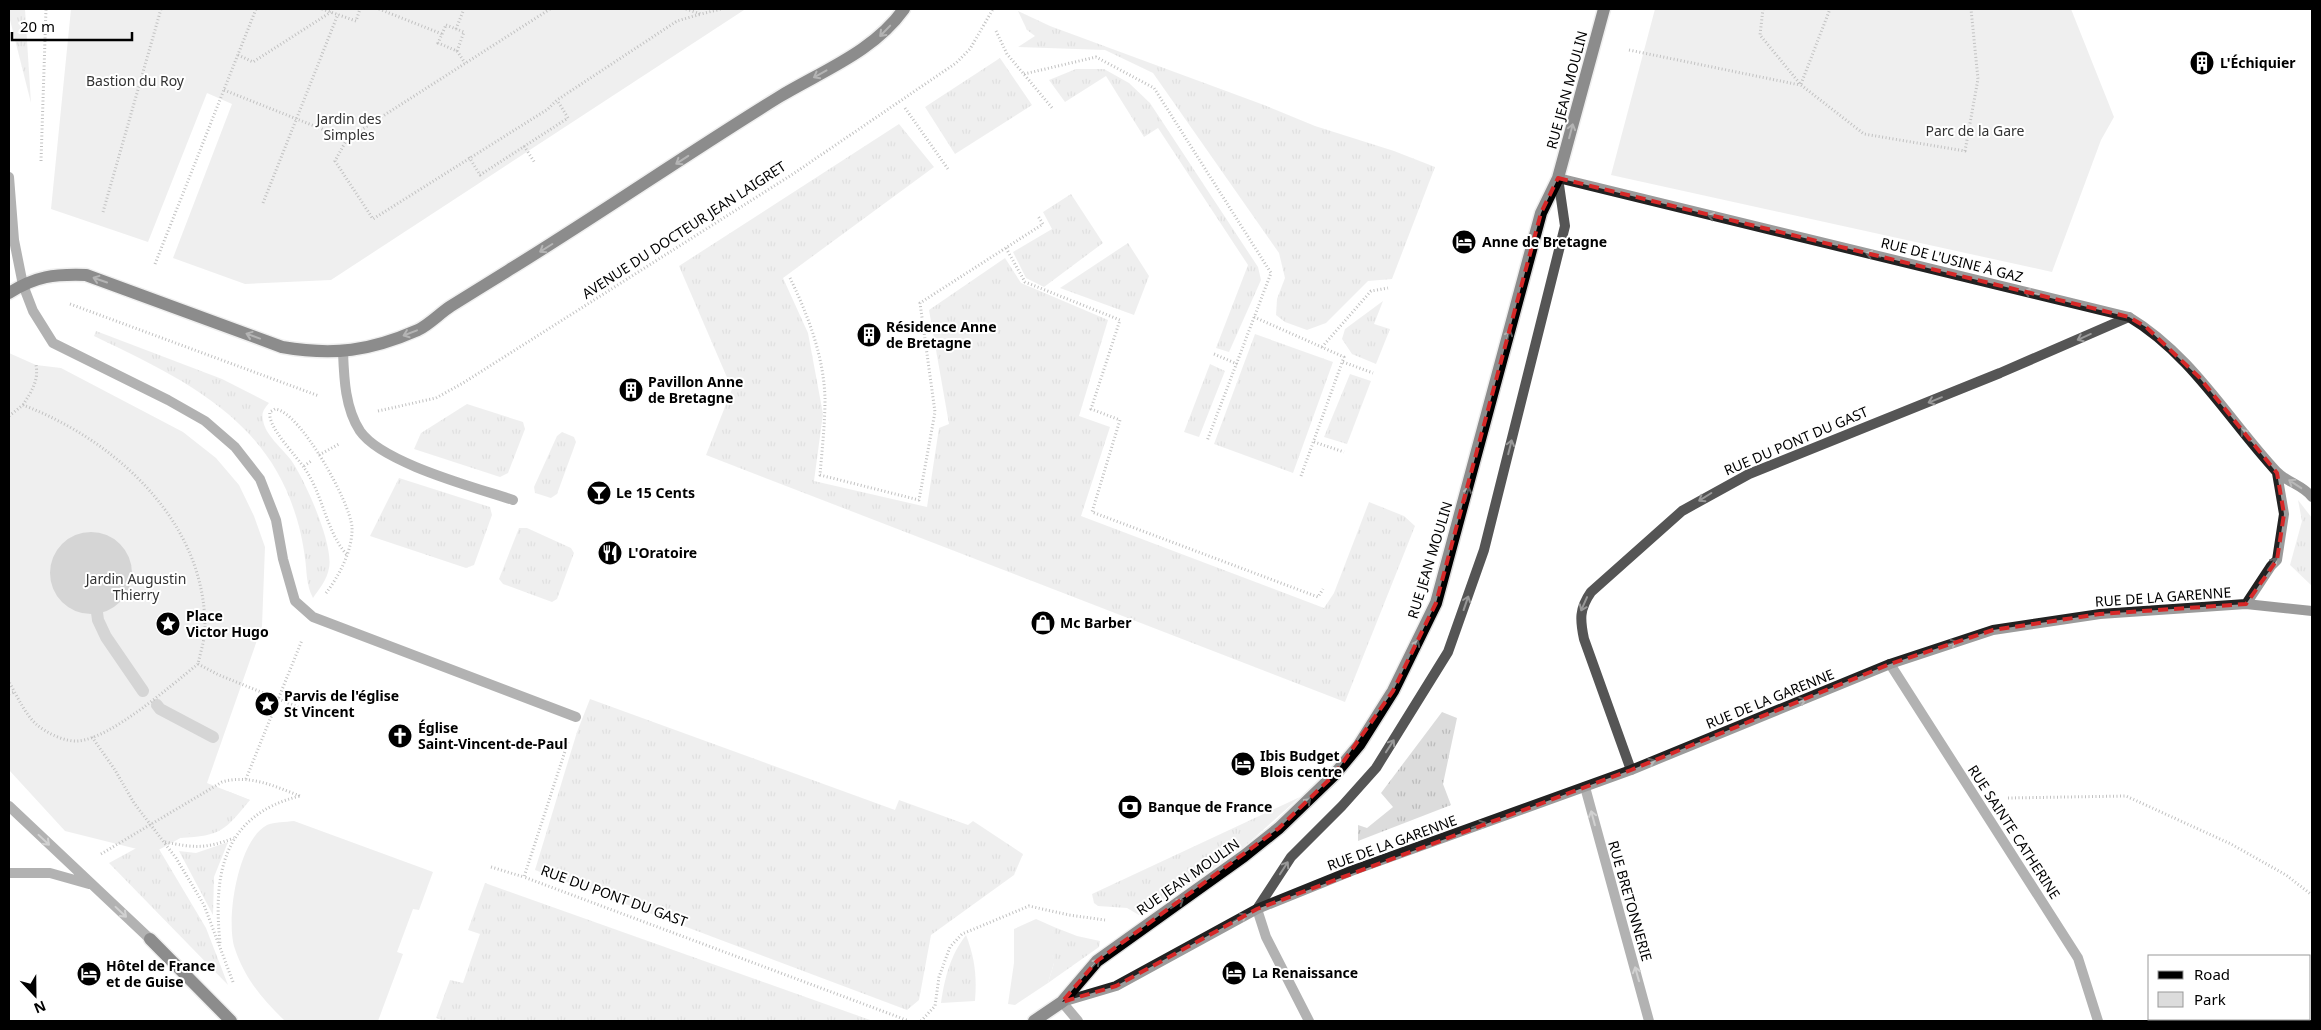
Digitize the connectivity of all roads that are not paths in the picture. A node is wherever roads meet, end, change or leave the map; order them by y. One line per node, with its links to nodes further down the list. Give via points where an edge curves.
1 (904, 9): 9 (main road, one-way to 9, via 882,36 863,50 780,97 450,306 420,329 369,348)
2 (1604, 9): 4 (main road, RUE JEAN MOULIN, one-way to 2)
3 (9, 178): 5 (street)
4 (1558, 178): 8 (street, RUE DE L'USINE À GAZ, one-way to 4); 22 (street, RUE JEAN MOULIN, one-way to 4, via 1292,857 1376,768 1448,652 1484,550 1566,226); 24 (main road, RUE JEAN MOULIN, one-way to 4, via 1097,961 1244,856 1294,814 1334,775 1393,691 1436,603 1541,214)
5 (10, 219): 6 (street)
6 (23, 285): 7 (main road); 9 (main road, one-way to 6, via 310,352 282,346 86,275 57,274); 16 (street, via 33,311 53,343 205,421 235,447 260,479 276,520 295,601 313,617)
7 (9, 293)
8 (2129, 317): 10 (street, RUE DE L'USINE À GAZ, one-way to 8, via 2199,377 2146,327); 17 (street, RUE DU PONT DU GAST, one-way to 17, via 1749,474 1682,511 1590,592 1582,605 1580,619 1584,639)
9 (343, 352): 12 (street, via 344,383 351,408 360,431 371,443 407,463)
10 (2277, 472): 11 (street, RUE DE L'USINE À GAZ, one-way to 10); 13 (street, RUE DE L'USINE À GAZ, one-way to 10, via 2277,560 2284,514)
11 (2312, 498)
12 (513, 500)
13 (2246, 604): 14 (street, RUE DE LA GARENNE); 15 (street, RUE DE LA GARENNE, one-way to 13, via 1993,630 2100,614)
14 (2312, 612)
15 (1890, 664): 17 (street, RUE DE LA GARENNE, one-way to 15); 30 (street, RUE SAINTE CATHERINE, via 2078,958)
16 (576, 718)
17 (1631, 770): 18 (street, RUE DE LA GARENNE)
18 (1585, 788): 22 (street, RUE DE LA GARENNE, one-way to 18, via 1351,871); 29 (street, RUE BRETONNERIE, one-way to 18)
19 (9, 806): 21 (street, one-way to 21)
20 (9, 873): 21 (street, via 50,873)
21 (93, 885): 23 (street, one-way to 23)
22 (1258, 909): 24 (street, RUE DE LA GARENNE, one-way to 22, via 1116,986); 28 (street, via 1266,937)
23 (150, 939): 25 (main road)
24 (1062, 1002): 26 (main road, RUE JEAN MOULIN); 27 (street)
25 (231, 1021)
26 (1034, 1021)
27 (1078, 1021)
28 (1309, 1021)
29 (1650, 1021)
30 (2098, 1021)

